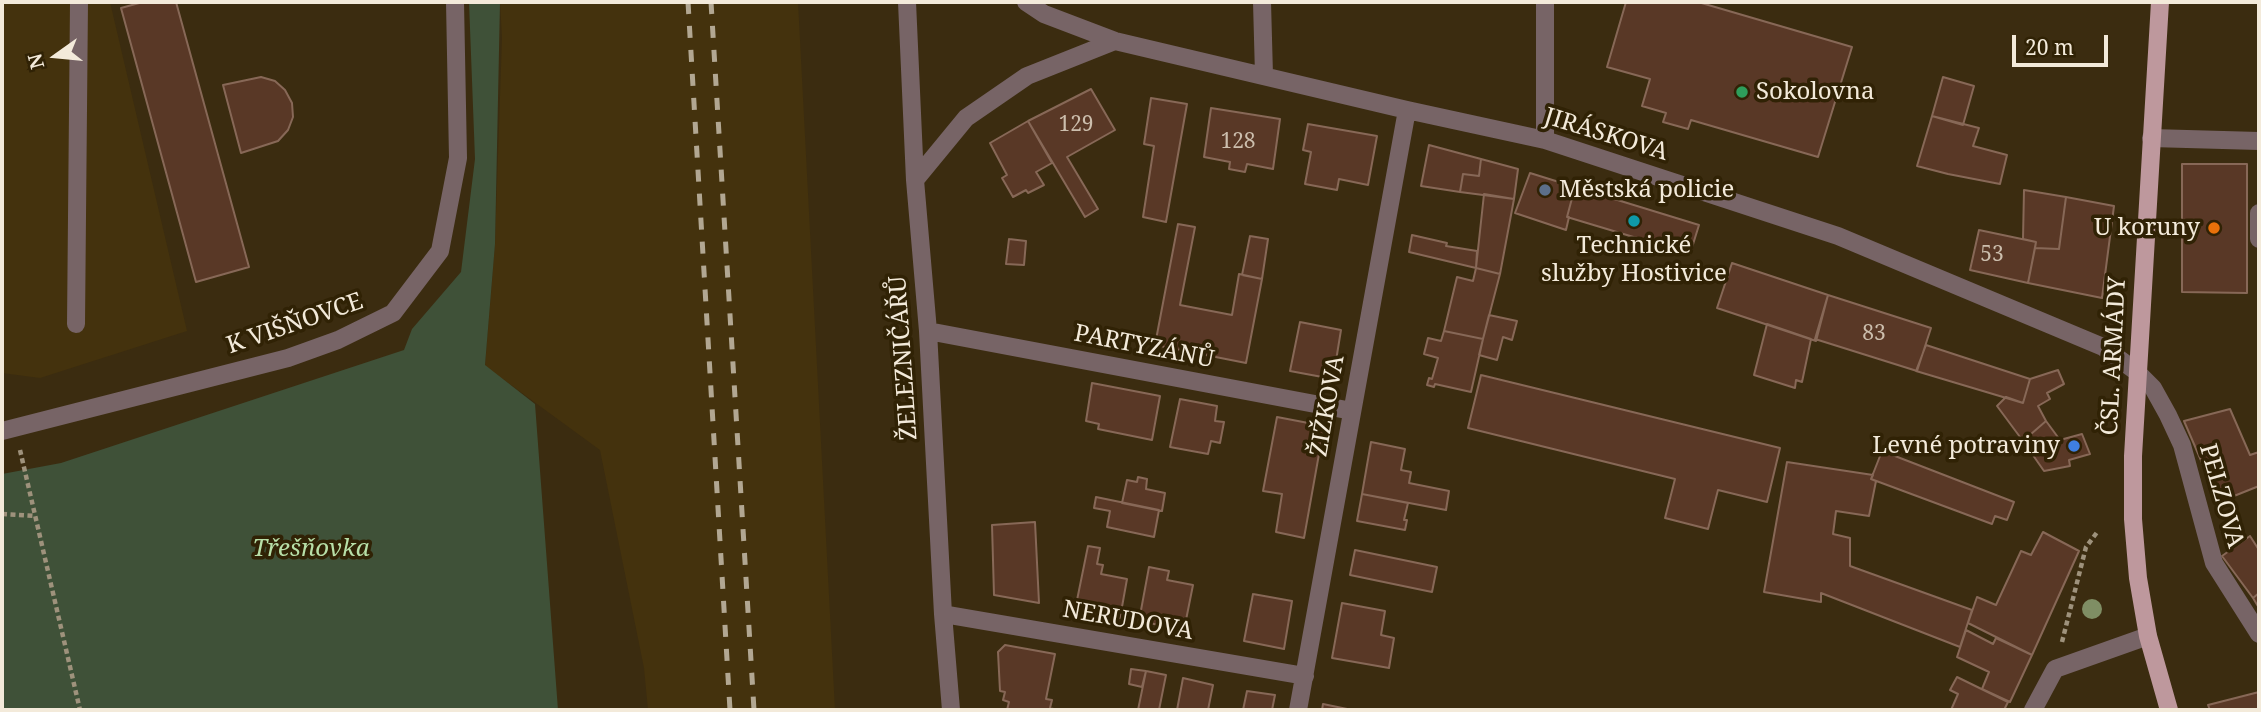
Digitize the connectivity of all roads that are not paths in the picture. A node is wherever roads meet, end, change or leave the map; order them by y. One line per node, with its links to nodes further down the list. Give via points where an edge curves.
1 (79, 2): 17 (street)
2 (456, 2): 21 (street, K VIŠŇOVCE, via 458,158 440,251 393,313 288,358)
3 (907, 2): 14 (street, ŽELEZNIČÁŘŮ)
4 (1026, 2): 8 (street, JIRÁSKOVA, via 1044,14)
5 (1262, 2): 9 (street)
6 (1545, 2): 12 (street)
7 (2160, 2): 11 (main road, ČSL. ARMÁDY)
8 (1115, 41): 9 (street, JIRÁSKOVA); 14 (street, via 1027,76 966,118)
9 (1264, 75): 10 (street, JIRÁSKOVA)
10 (1407, 110): 12 (street, JIRÁSKOVA); 20 (street, ŽIŽKOVA)
11 (2151, 138): 13 (street); 19 (main road, ČSL. ARMÁDY)
12 (1545, 139): 19 (street, JIRÁSKOVA, via 1838,236 2104,347)
13 (2259, 141)
14 (915, 180): 18 (street, ŽELEZNIČÁŘŮ)
15 (2259, 212): 16 (street)
16 (2259, 239)
17 (76, 324)
18 (928, 331): 20 (street, PARTYZÁNŮ); 22 (street, ŽELEZNIČÁŘŮ)
19 (2137, 372): 23 (street, PELZOVA, via 2153,388 2182,445 2214,563); 24 (main road, ČSL. ARMÁDY, via 2133,519)
20 (1352, 411): 25 (street, ŽIŽKOVA)
21 (8, 430)
22 (943, 614): 25 (street, NERUDOVA); 26 (street, ŽELEZNIČÁŘŮ)
23 (2259, 634)
24 (2148, 636): 28 (street, via 2055,669); 29 (main road, ČSL. ARMÁDY)
25 (1305, 676): 27 (street, ŽIŽKOVA)
26 (951, 710)
27 (1298, 710)
28 (2034, 710)
29 (2169, 710)

